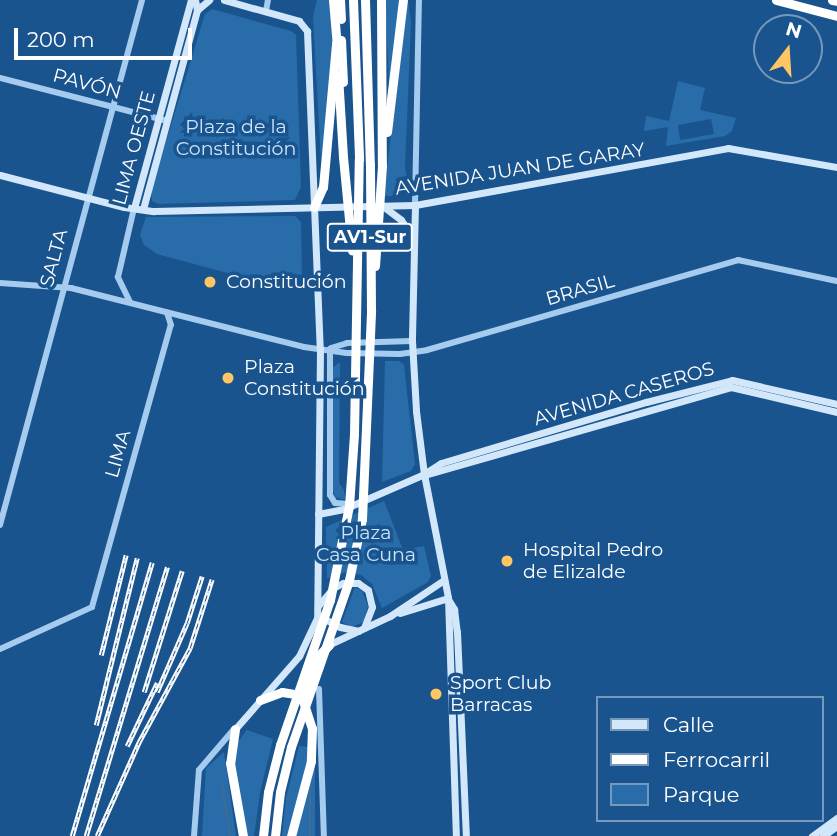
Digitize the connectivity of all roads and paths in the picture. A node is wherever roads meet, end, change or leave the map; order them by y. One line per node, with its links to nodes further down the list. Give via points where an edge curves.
1 (142, 0): 21 (street, SALTA)
2 (193, 0): 16 (main road, LIMA OESTE); 22 (main road, LIMA OESTE)
3 (209, 0): 16 (main road)
4 (224, 0): 17 (main road)
5 (268, 0): 17 (street)
6 (333, 0): 19 (highway)
7 (340, 0): 24 (highway)
8 (353, 0): 34 (highway, AV1-Sur, bridge, via 359,159)
9 (365, 0): 39 (highway, AV1-Sur, bridge, via 370,74)
10 (381, 0): 23 (highway)
11 (403, 0): 23 (highway)
12 (419, 0): 28 (street)
13 (776, 0): 18 (highway)
14 (832, 0): 15 (highway)
15 (837, 1)
16 (197, 10): 22 (main road, LIMA OESTE)
17 (265, 11): 29 (main road, via 301,22 308,35)
18 (837, 16)
19 (336, 43): 24 (highway); 29 (highway, via 323,187)
20 (0, 78): 21 (street, PAVÓN)
21 (113, 107): 22 (street, PAVÓN); 27 (street, SALTA)
22 (163, 120): 31 (main road, LIMA OESTE); 32 (main road, LIMA OESTE)
23 (384, 143): 39 (highway, bridge)
24 (345, 156): 34 (highway, bridge)
25 (837, 167): 28 (main road, AVENIDA JUAN DE GARAY, via 727,148)
26 (0, 175): 27 (main road, AVENIDA JUAN DE GARAY)
27 (88, 198): 31 (main road, AVENIDA JUAN DE GARAY); 37 (street, SALTA)
28 (415, 205): 30 (main road, AVENIDA JUAN DE GARAY); 33 (main road)
29 (314, 207): 30 (main road, AVENIDA JUAN DE GARAY); 32 (main road, AVENIDA JUAN DE GARAY); 42 (main road)
30 (383, 207): 33 (main road, via 404,222)
31 (134, 208): 32 (main road, AVENIDA JUAN DE GARAY); 38 (street, LIMA OESTE, via 118,277)
32 (143, 209)
33 (415, 241): 41 (main road)
34 (355, 281): 66 (highway, AV1-Sur, bridge, via 352,469 342,551 280,745)
35 (837, 281): 44 (street, BRASIL, via 738,260)
36 (0, 283): 37 (street, BRASIL)
37 (62, 288): 38 (street, BRASIL); 50 (street, SALTA)
38 (130, 302): 40 (street, BRASIL)
39 (371, 310): 67 (highway, AV1-Sur, bridge, via 362,519 349,580 291,747)
40 (166, 311): 42 (street, BRASIL); 57 (street, LIMA, via 171,325 92,607)
41 (412, 341): 43 (street, BRASIL, via 347,343); 44 (main road)
42 (320, 349): 43 (street, BRASIL); 49 (main road)
43 (330, 349): 44 (street, BRASIL); 48 (street, via 330,495 335,503)
44 (413, 353): 47 (main road)
45 (837, 404): 47 (main road, AVENIDA CASEROS, via 732,380 441,464)
46 (837, 412): 47 (main road, AVENIDA CASEROS, via 731,387)
47 (424, 474): 48 (main road, AVENIDA CASEROS); 51 (main road)
48 (350, 504): 49 (main road, AVENIDA CASEROS)
49 (318, 514): 53 (main road)
50 (0, 525)
51 (444, 580): 52 (main road); 54 (main road)
52 (448, 598): 54 (main road); 70 (main road); 71 (main road, via 457,632)
53 (318, 610): 55 (main road, via 335,625); 55 (main road, via 333,588 358,583 368,590 372,607); 59 (main road, via 299,656)
54 (390, 616): 55 (main road)
55 (361, 630): 56 (main road)
56 (330, 644): 60 (highway, via 313,661)
57 (0, 648)
58 (319, 689): 69 (street)
59 (260, 700): 60 (highway, via 288,692); 61 (main road)
60 (306, 705): 68 (highway, via 312,753)
61 (235, 729): 64 (street, via 199,771); 65 (highway, via 230,763)
62 (837, 818): 72 (main road)
63 (837, 826): 73 (main road)
64 (194, 836)
65 (243, 836)
66 (263, 836)
67 (275, 836)
68 (291, 836)
69 (324, 836)
70 (456, 836)
71 (466, 836)
72 (812, 836)
73 (823, 836)

